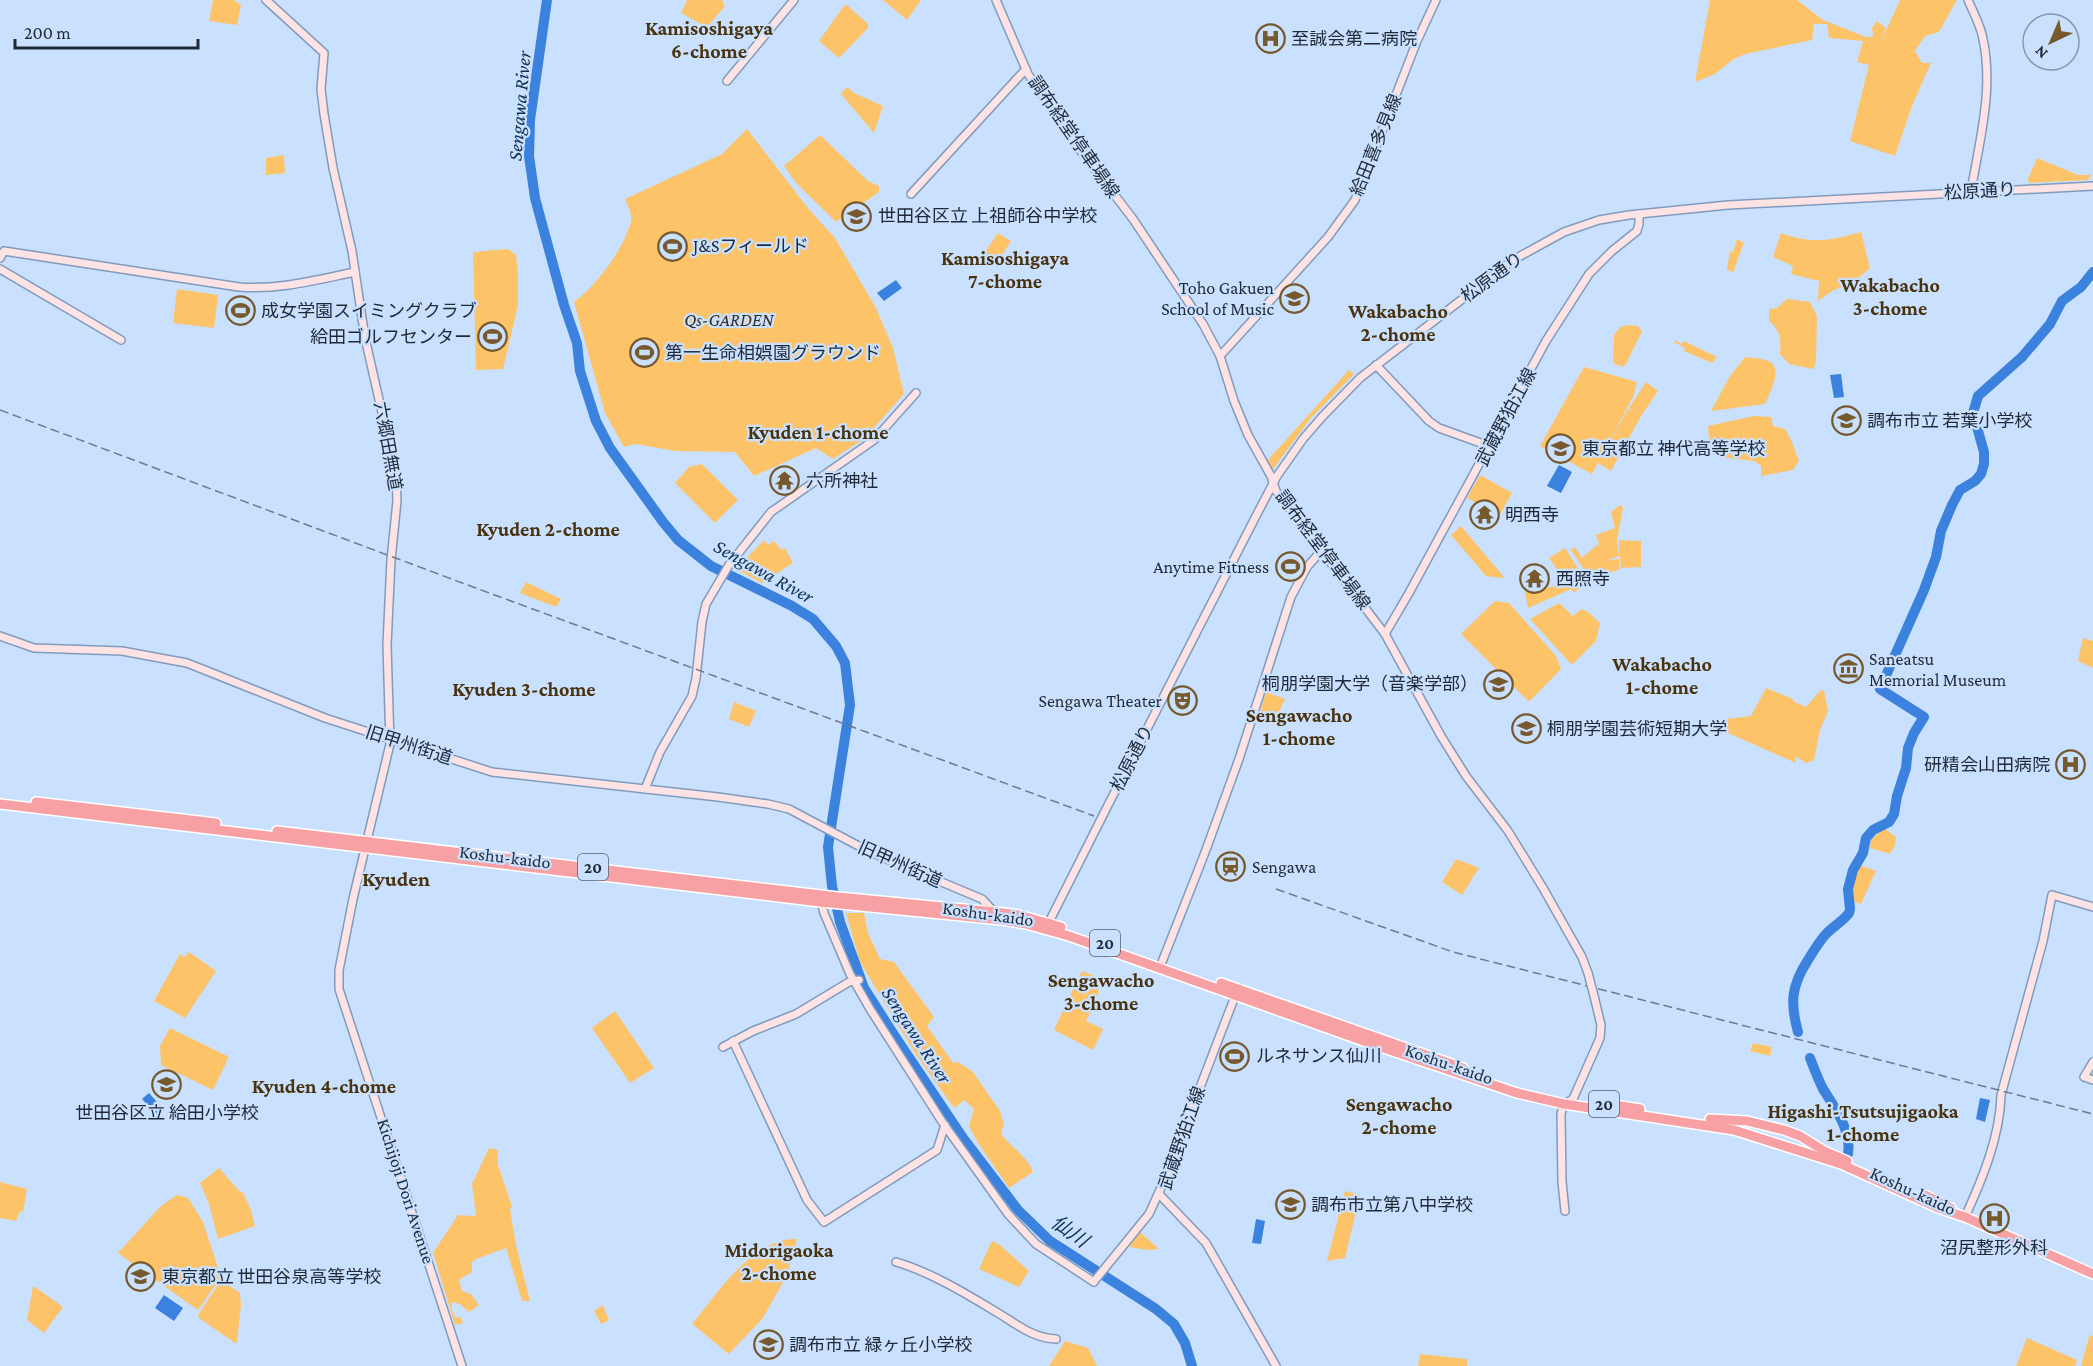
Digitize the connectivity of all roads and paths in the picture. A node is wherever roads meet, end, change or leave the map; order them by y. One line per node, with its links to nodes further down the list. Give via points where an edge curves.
1 (266, 0): 14 (street, 六郷田無道, via 324,53 324,114)
2 (794, 0): 7 (street)
3 (996, 0): 6 (street, 調布経堂停車場線)
4 (1436, 0): 16 (street, 給田喜多見線, via 1355,200 1328,237)
5 (1968, 0): 9 (street, via 1983,38 1987,73)
6 (1026, 69): 10 (street); 16 (street, 調布経堂停車場線, via 1188,299)
7 (727, 81)
8 (2093, 186): 9 (street, 松原通り)
9 (1971, 192): 11 (street, 松原通り, via 1728,205)
10 (911, 194)
11 (1639, 214): 17 (street, 松原通り, via 1599,220 1533,248); 19 (street, 武蔵野狛江線, via 1637,231 1602,260 1581,286)
12 (0, 258): 14 (street, via 4,251 264,289)
13 (0, 270): 15 (street)
14 (355, 272): 24 (street, 六郷田無道, via 365,338 396,474 387,645)
15 (121, 340)
16 (1220, 356): 20 (street, 調布経堂停車場線, via 1239,414)
17 (1376, 366): 19 (street, via 1429,421); 20 (street, 松原通り, via 1322,417)
18 (916, 393): 25 (street, via 874,440 771,512 721,576 704,612 692,696)
19 (1489, 446): 22 (street, 武蔵野狛江線)
20 (1274, 485): 21 (street, 調布経堂停車場線); 36 (street, 松原通り, bridge)
21 (1322, 550): 22 (street, 調布経堂停車場線); 37 (street, bridge, via 1307,567 1291,597 1239,759)
22 (1385, 634): 44 (street, 調布経堂停車場線, bridge, via 1441,736 1508,831 1582,957 1601,1025 1600,1038)
23 (0, 636): 24 (street, 旧甲州街道, via 34,648 122,651 187,663 325,718)
24 (389, 738): 25 (street, 旧甲州街道, via 492,772); 28 (street, 六郷田無道)
25 (645, 789): 29 (street, 旧甲州街道, via 789,809 870,852)
26 (0, 798): 28 (highway, Koshu-kaido / 20)
27 (0, 804): 28 (highway, Koshu-kaido / 20)
28 (365, 844): 30 (highway, Koshu-kaido / 20); 52 (street, Kichijoji Dori Avenue, via 339,970 339,989)
29 (976, 896): 33 (street); 34 (street, 旧甲州街道)
30 (823, 899): 31 (highway, Koshu-kaido / 20); 38 (street)
31 (840, 901): 33 (highway, Koshu-kaido / 20); 35 (highway, Koshu-kaido / 20)
32 (2093, 907): 48 (street, via 2052,895 2001,1095 1987,1167)
33 (968, 910): 34 (highway, Koshu-kaido / 20)
34 (995, 912): 35 (street, 旧甲州街道); 36 (highway, Koshu-kaido / 20, via 1019,915)
35 (1002, 920): 36 (highway, Koshu-kaido / 20)
36 (1047, 926): 37 (highway, Koshu-kaido / 20); 39 (highway, Koshu-kaido / 20)
37 (1162, 962): 39 (highway, Koshu-kaido / 20)
38 (856, 980): 40 (street, via 796,1014); 45 (street)
39 (1237, 992): 44 (highway, Koshu-kaido / 20, via 1502,1088); 46 (street, 武蔵野狛江線)
40 (733, 1041): 41 (street); 45 (street, via 807,1200 824,1222 937,1150)
41 (723, 1047)
42 (2093, 1062): 43 (street, via 2084,1077)
43 (2093, 1080)
44 (1568, 1101): 47 (street, 調布経堂停車場線, via 1560,1121); 48 (highway, Koshu-kaido / 20, via 1734,1130 1841,1164 1938,1209); 48 (highway, Koshu-kaido / 20, via 1711,1120 1747,1121 1790,1132)
45 (945, 1125): 46 (street, via 1021,1230 1054,1258 1095,1281 1149,1214)
46 (1159, 1194): 53 (street, 武蔵野狛江線, via 1205,1242)
47 (1565, 1212)
48 (1965, 1217): 50 (highway, Koshu-kaido / 20)
49 (896, 1262): 51 (street, via 954,1288 1033,1335)
50 (2093, 1274)
51 (1056, 1339)
52 (462, 1366)
53 (1276, 1366)

